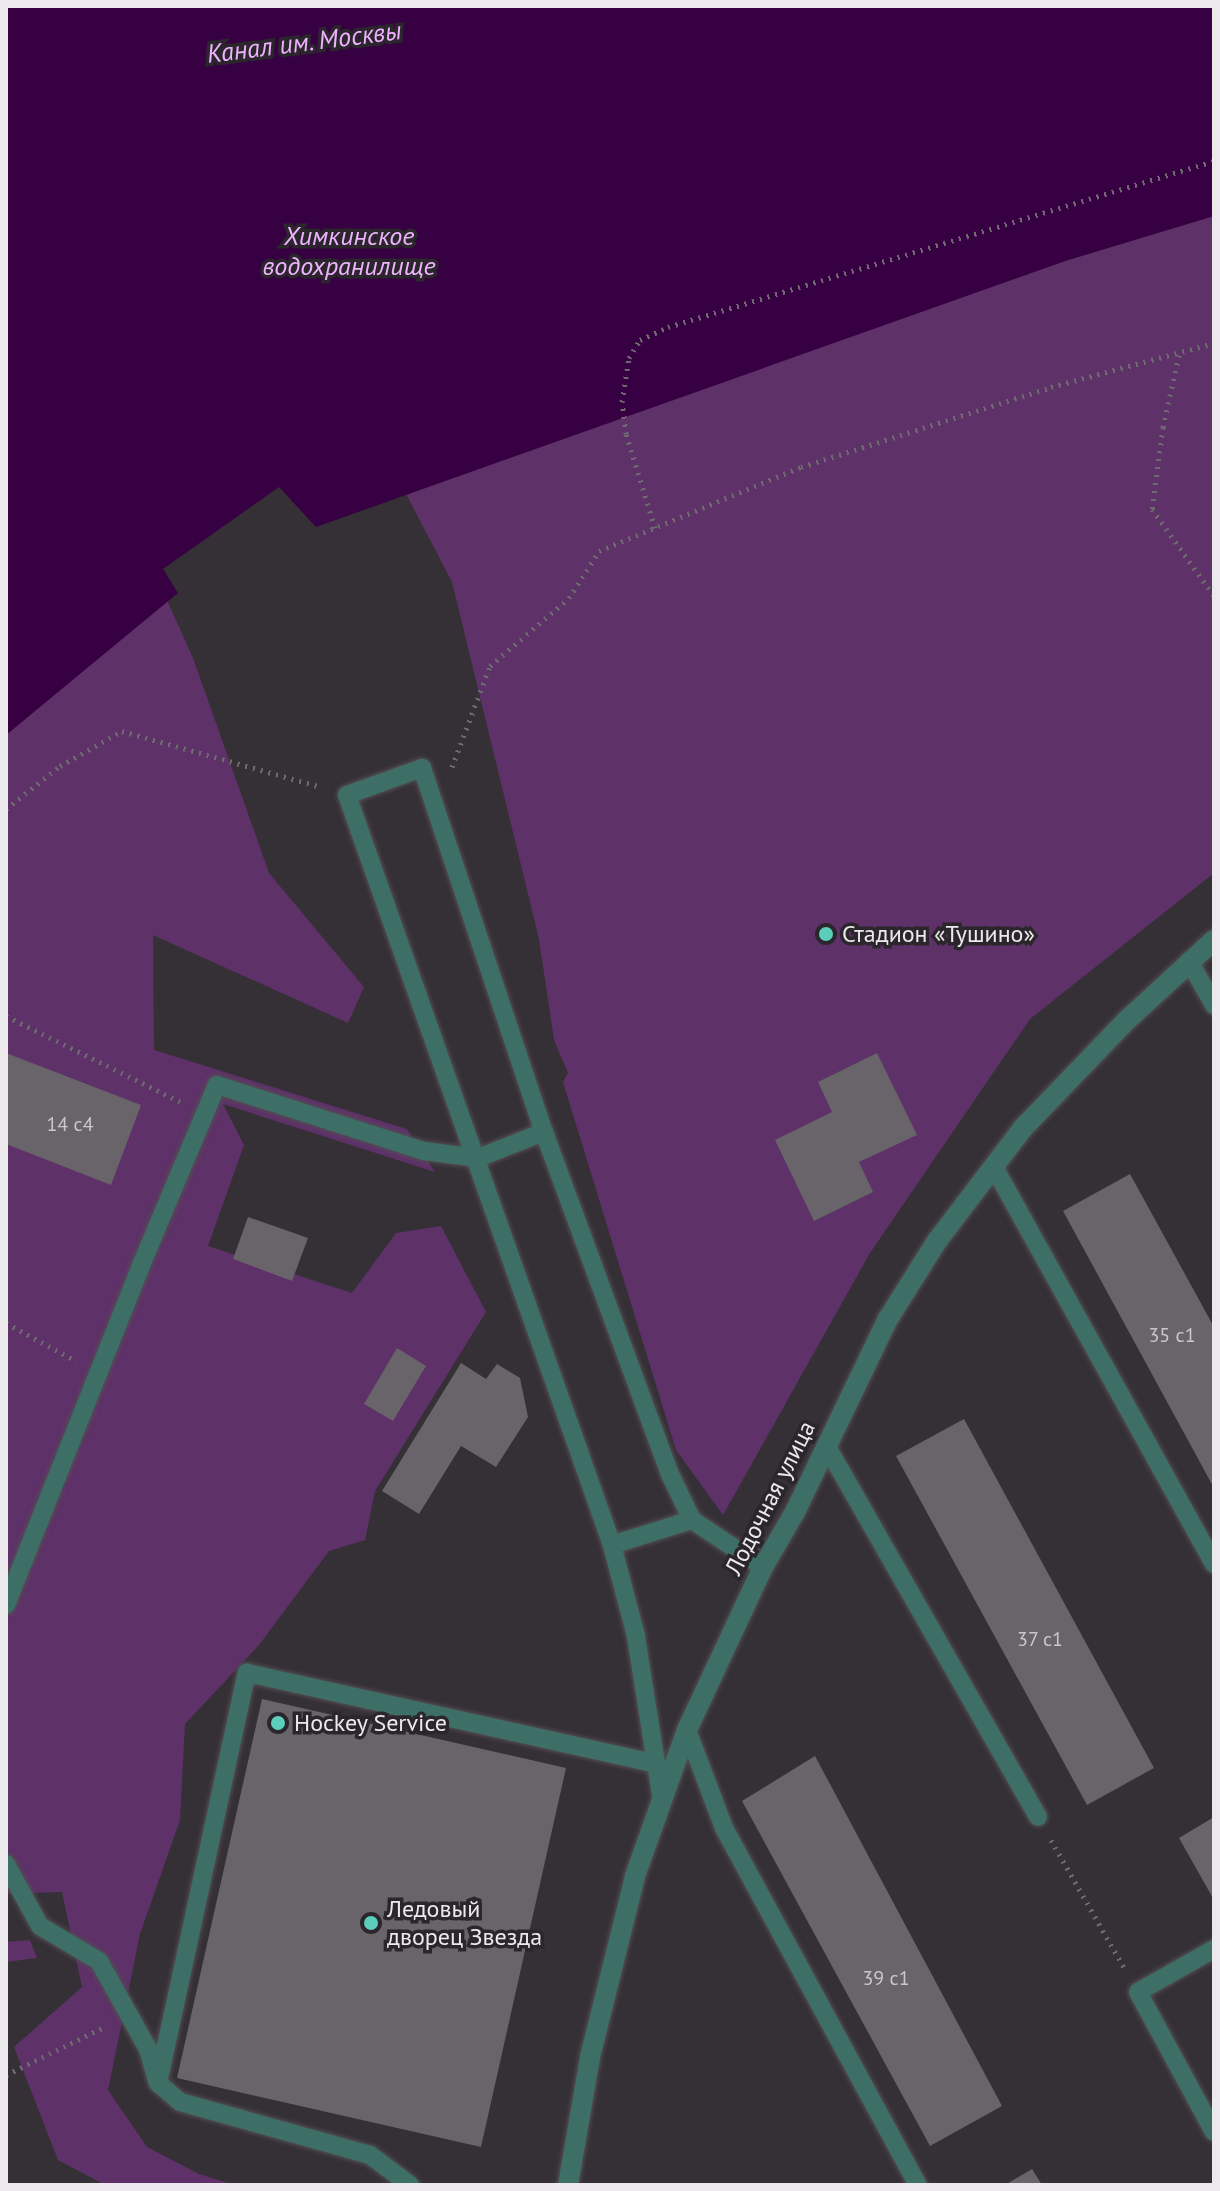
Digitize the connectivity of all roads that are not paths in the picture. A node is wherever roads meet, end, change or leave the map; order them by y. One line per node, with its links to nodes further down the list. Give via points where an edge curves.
1 (1214, 940): 2 (street, Лодочная улица)
2 (1189, 961): 3 (lane); 6 (street, Лодочная улица, via 1024,1127)
3 (1214, 1005)
4 (544, 1132): 5 (lane); 5 (lane, via 422,768 347,795); 8 (lane, via 669,1472)
5 (478, 1158): 9 (lane); 12 (lane, via 424,1151 217,1085)
6 (994, 1167): 7 (street, Лодочная улица, via 937,1241 888,1319); 10 (lane)
7 (826, 1445): 11 (street, Лодочная улица); 16 (lane)
8 (692, 1520): 9 (lane); 11 (lane)
9 (612, 1545): 14 (lane, via 636,1636)
10 (1214, 1564)
11 (763, 1567): 13 (street, Лодочная улица)
12 (6, 1605)
13 (687, 1730): 15 (street, Лодочная улица); 23 (lane, via 724,1828)
14 (656, 1764): 15 (lane); 19 (lane, via 247,1673)
15 (662, 1801): 22 (street, Лодочная улица, via 635,1876 590,2057)
16 (1038, 1817)
17 (6, 1864): 19 (lane, via 40,1926 99,1961 148,2049)
18 (1214, 1949): 20 (lane, via 1138,1992)
19 (158, 2083): 21 (lane, via 180,2102 370,2155)
20 (1214, 2132)
21 (410, 2185)
22 (568, 2185)
23 (918, 2185)

